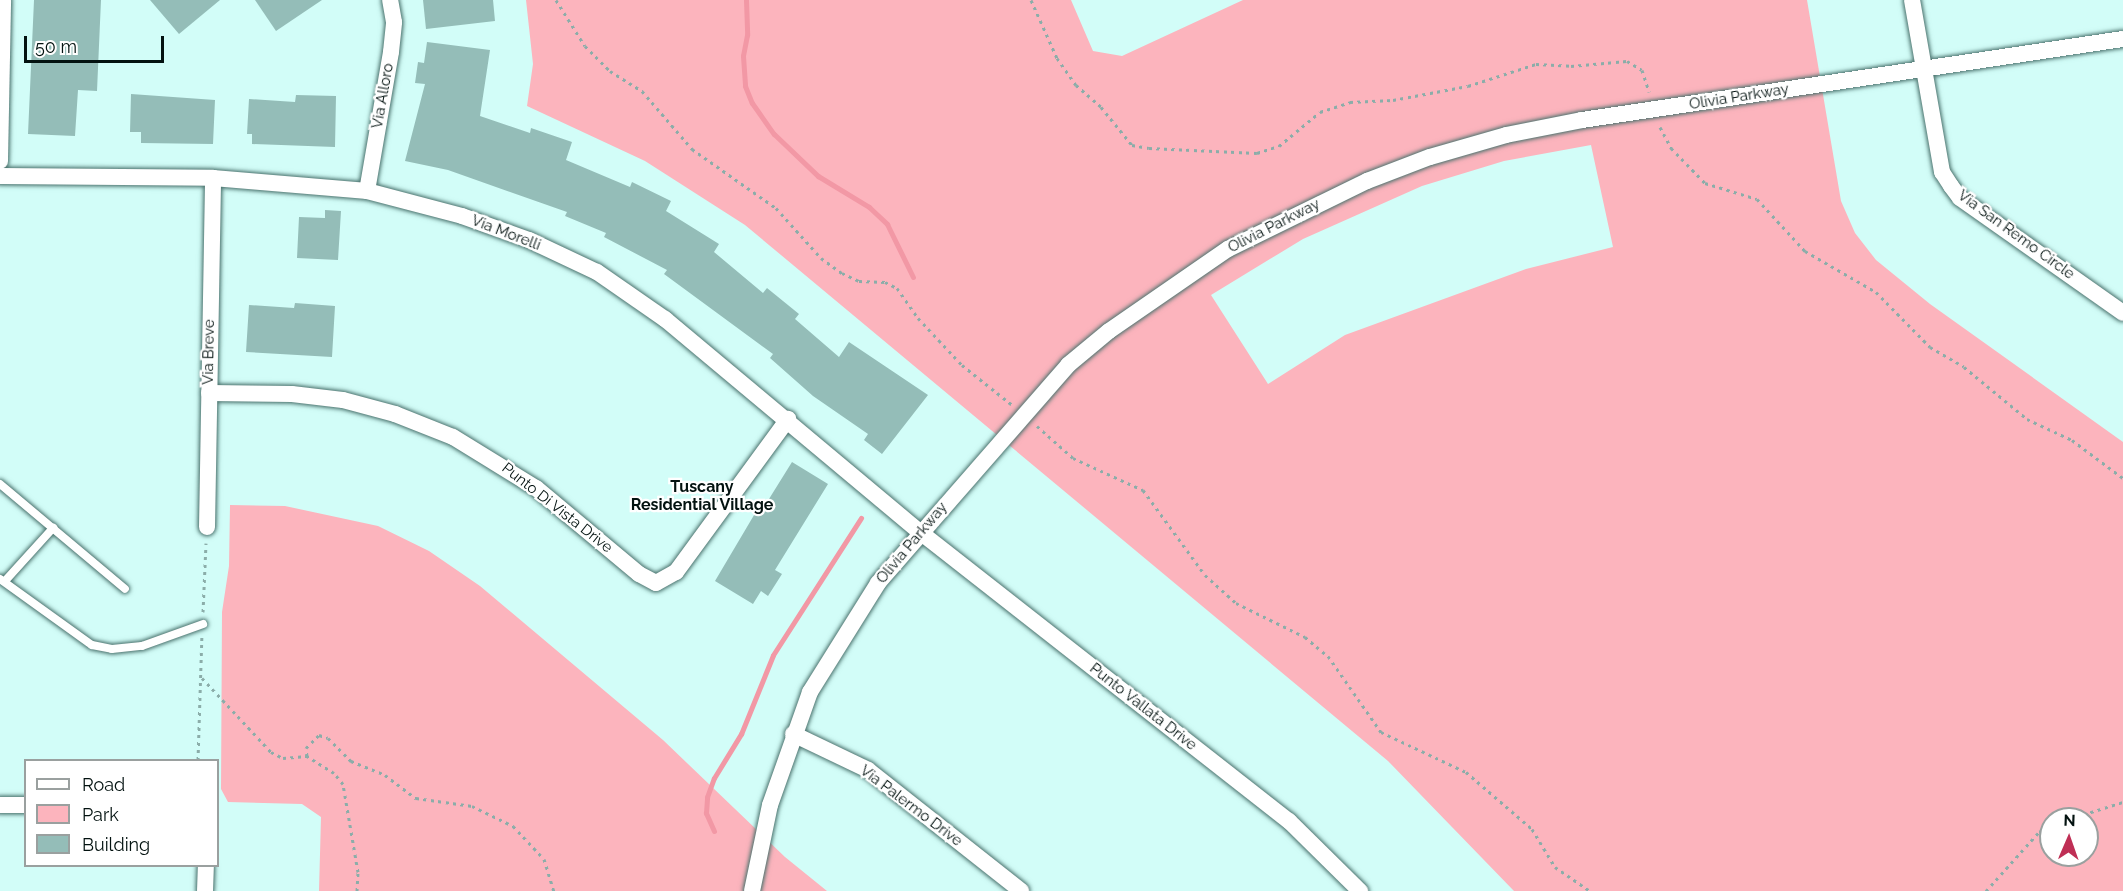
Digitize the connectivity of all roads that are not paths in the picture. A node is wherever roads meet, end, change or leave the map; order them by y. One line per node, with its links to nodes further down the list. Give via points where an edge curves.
1 (3, 0): 6 (street)
2 (390, 0): 9 (street, Via Alloro, via 394,22 391,52)
3 (1912, 0): 5 (street, Via San Remo Circle)
4 (2123, 39): 5 (street, Olivia Parkway)
5 (1923, 67): 10 (street, Via San Remo Circle, via 1942,172 1955,192); 16 (street, Olivia Parkway, via 1582,120 1441,154 1297,212 1228,249 1108,331 1068,365)
6 (0, 161)
7 (0, 176): 8 (street, Via Morelli)
8 (213, 178): 9 (street, Via Morelli); 11 (street, Via Breve)
9 (367, 192): 12 (street, Via Morelli, via 462,216 529,240 597,272 665,319)
10 (2123, 313)
11 (209, 393): 12 (street, Punto Di Vista Drive, via 292,394 343,400 395,414 453,437 536,488 639,574 656,583 676,572); 14 (street, Via Breve)
12 (788, 419): 16 (street, Via Morelli)
13 (0, 484): 15 (lane)
14 (207, 527)
15 (53, 528): 17 (lane); 18 (lane)
16 (920, 532): 20 (street, Olivia Parkway, via 846,629 810,692); 27 (street, Punto Vallata Drive, via 1288,821)
17 (2, 580): 19 (lane, via 92,645 112,649 141,646)
18 (125, 589)
19 (203, 624)
20 (793, 734): 25 (street, Olivia Parkway, via 770,805); 26 (street, Via Palermo Drive, via 868,770)
21 (0, 805): 22 (street)
22 (24, 805)
23 (206, 867): 24 (street)
24 (205, 891)
25 (752, 891)
26 (1021, 891)
27 (1360, 891)

